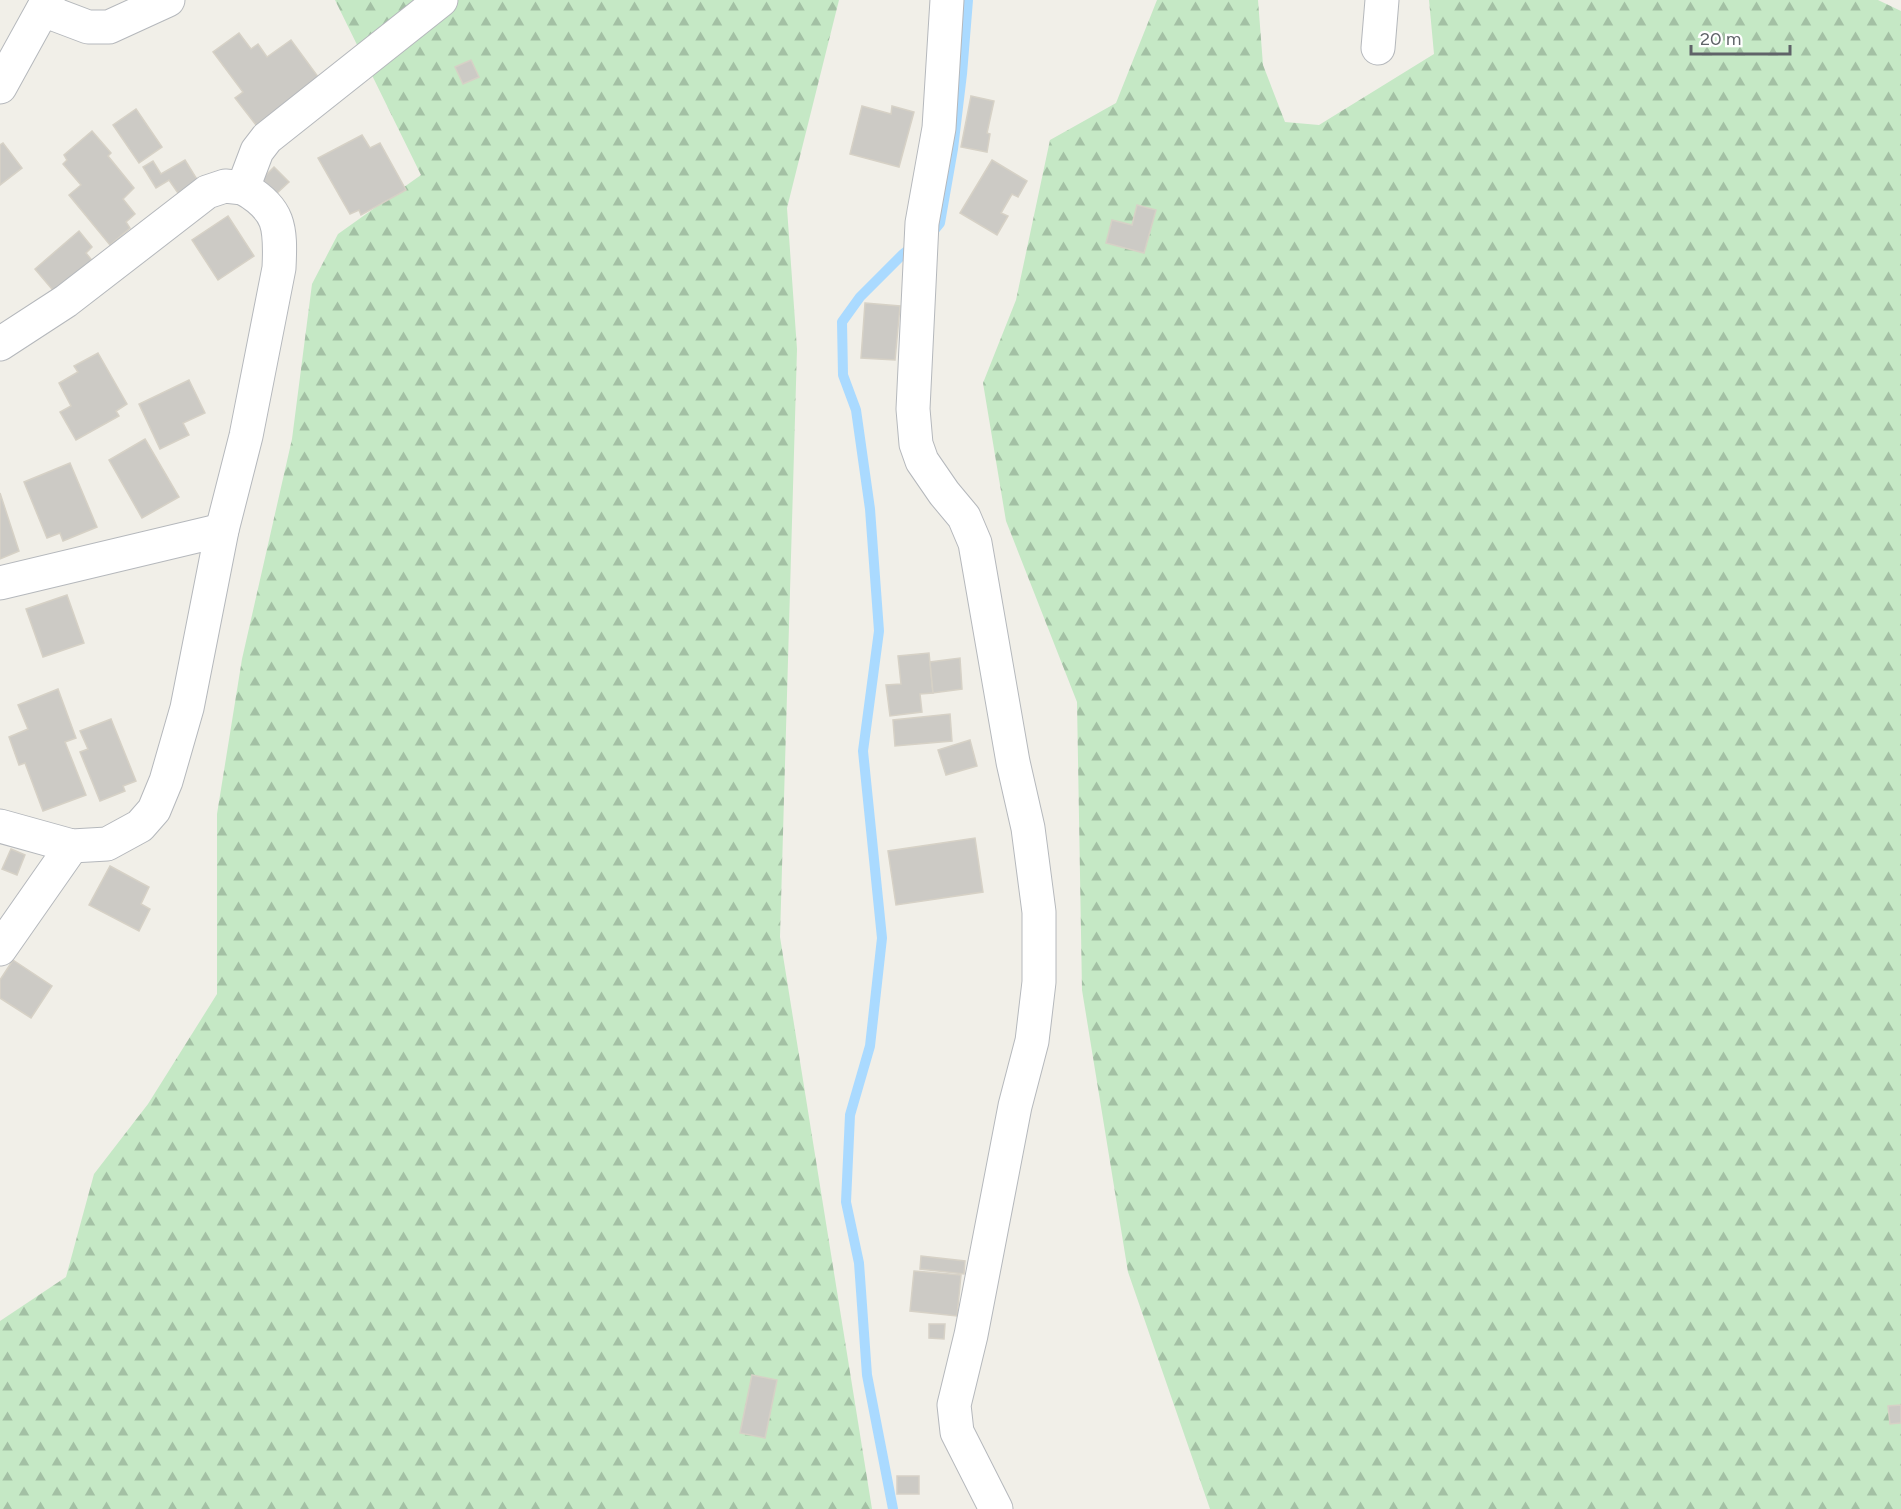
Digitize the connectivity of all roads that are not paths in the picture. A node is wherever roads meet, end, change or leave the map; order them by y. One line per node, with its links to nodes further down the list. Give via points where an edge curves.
1 (168, 0): 5 (street, via 110,27 88,27)
2 (441, 0): 8 (street, via 267,138 257,151)
3 (947, 0): 15 (street, via 939,128 922,223 913,409 916,444 922,460 964,517 975,543 1028,828 1039,912 1039,982 1032,1041 1015,1106 954,1405 957,1432)
4 (1382, 0): 6 (street)
5 (45, 5): 7 (street)
6 (1378, 48)
7 (0, 87)
8 (243, 188): 9 (street, via 225,186 207,192 66,301); 10 (street, via 260,197 276,218 279,268 246,436)
9 (0, 345)
10 (222, 530): 11 (street); 13 (street, via 187,708 154,810 140,826 107,844)
11 (0, 583)
12 (0, 826): 13 (street)
13 (72, 846): 14 (street)
14 (0, 949)
15 (996, 1509)

